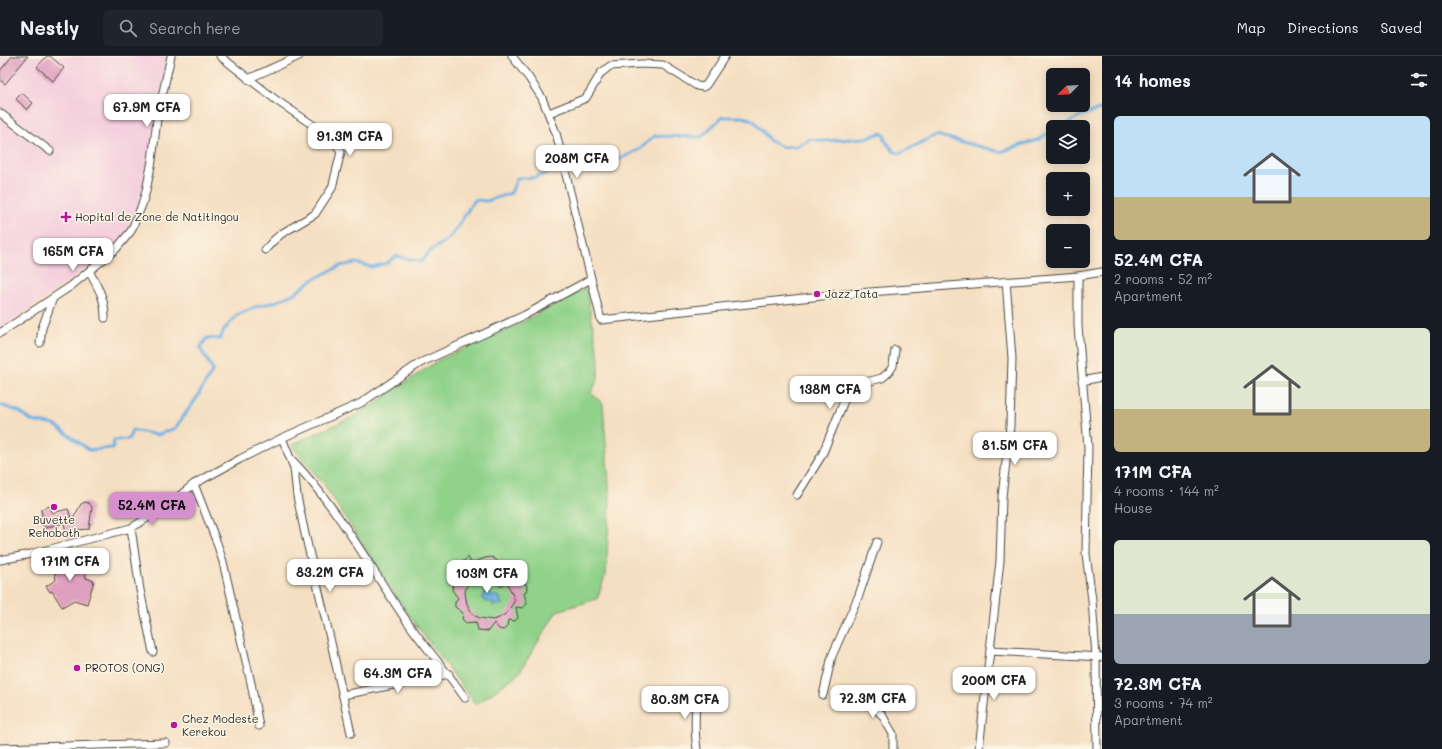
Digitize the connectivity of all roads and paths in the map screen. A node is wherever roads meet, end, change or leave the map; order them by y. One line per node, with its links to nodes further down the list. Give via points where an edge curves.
1 (171, 56): 11 (street, via 142,205 126,237 116,249)
2 (220, 56): 6 (street)
3 (299, 56): 6 (street)
4 (512, 56): 8 (street, via 536,88)
5 (725, 56): 8 (street, via 703,87 697,86 663,65 610,66 602,73 586,98)
6 (248, 79): 10 (street, via 326,134 341,152 332,188 315,214 281,234)
7 (0, 113): 9 (street)
8 (549, 113): 14 (street)
9 (50, 151)
10 (265, 250)
11 (89, 270): 16 (street, via 72,286); 17 (street, via 103,297)
12 (1102, 272): 13 (street)
13 (1078, 276): 15 (street); 22 (street)
14 (591, 279): 15 (street, via 601,320 824,296); 23 (street, via 525,315 420,363 361,404)
15 (1006, 281): 30 (street, via 1012,358 1010,426)
16 (53, 298): 18 (street); 19 (street, via 42,328)
17 (105, 318)
18 (0, 333)
19 (40, 343)
20 (895, 350): 26 (street, via 893,366 889,372 882,378 858,384 844,401 822,455)
21 (1102, 376): 22 (street)
22 (1082, 380): 32 (street, via 1088,447 1086,554)
23 (282, 438): 24 (street); 25 (street)
24 (291, 458): 33 (street, via 314,484 406,619); 35 (street, via 305,534)
25 (194, 484): 27 (street, via 166,506); 39 (street, via 217,543)
26 (797, 495)
27 (131, 528): 29 (street); 31 (street, via 140,590)
28 (877, 542): 36 (street, via 860,595 832,656)
29 (0, 560)
30 (990, 651): 32 (street); 45 (street)
31 (154, 652)
32 (1099, 657): 46 (street)
33 (449, 674): 35 (street); 37 (street)
34 (697, 690): 43 (street)
35 (343, 695): 40 (street)
36 (823, 695)
37 (465, 698)
38 (845, 698): 44 (street, via 875,708 882,715 893,734)
39 (259, 726)
40 (351, 733)
41 (166, 743): 42 (street)
42 (0, 748)
43 (697, 749)
44 (894, 749)
45 (980, 749)
46 (1097, 749)

